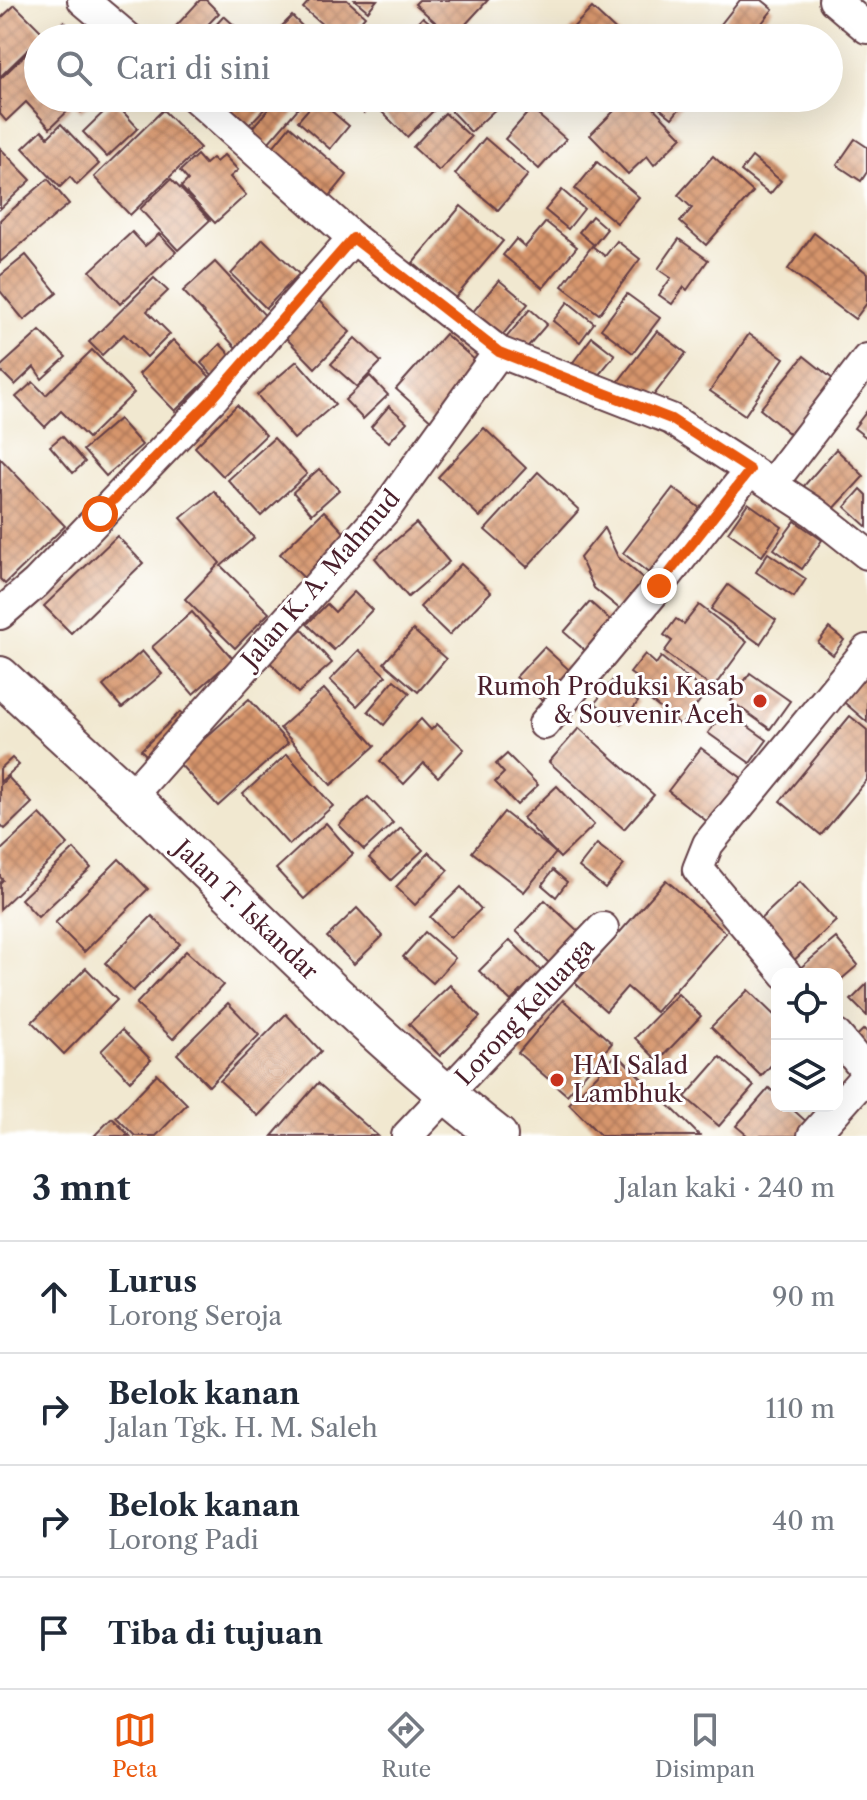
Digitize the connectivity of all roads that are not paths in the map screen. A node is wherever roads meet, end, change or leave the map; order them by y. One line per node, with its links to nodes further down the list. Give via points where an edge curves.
1 (83, 0): 3 (street)
2 (834, 0): 4 (street)
3 (111, 24)
4 (867, 28)
5 (212, 112): 6 (street)
6 (353, 238): 7 (street); 11 (street, via 213,398)
7 (499, 352): 9 (street, via 671,419); 15 (street, Jalan K. A. Mahmud, via 385,510)
8 (867, 359): 9 (street)
9 (761, 477): 10 (street); 14 (street, via 659,586)
10 (867, 554)
11 (0, 614)
12 (867, 650): 17 (street, via 708,844 698,869)
13 (0, 676): 15 (street, Jalan T. Iskandar)
14 (544, 724)
15 (130, 797): 20 (street, Jalan T. Iskandar, via 271,936)
16 (603, 928): 20 (street, Lorong Keluarga)
17 (781, 968)
18 (840, 1040): 19 (street)
19 (867, 1074): 23 (street)
20 (447, 1096): 21 (street, Lorong Keluarga); 22 (street, Jalan T. Iskandar)
21 (407, 1136)
22 (498, 1136)
23 (813, 1136)

